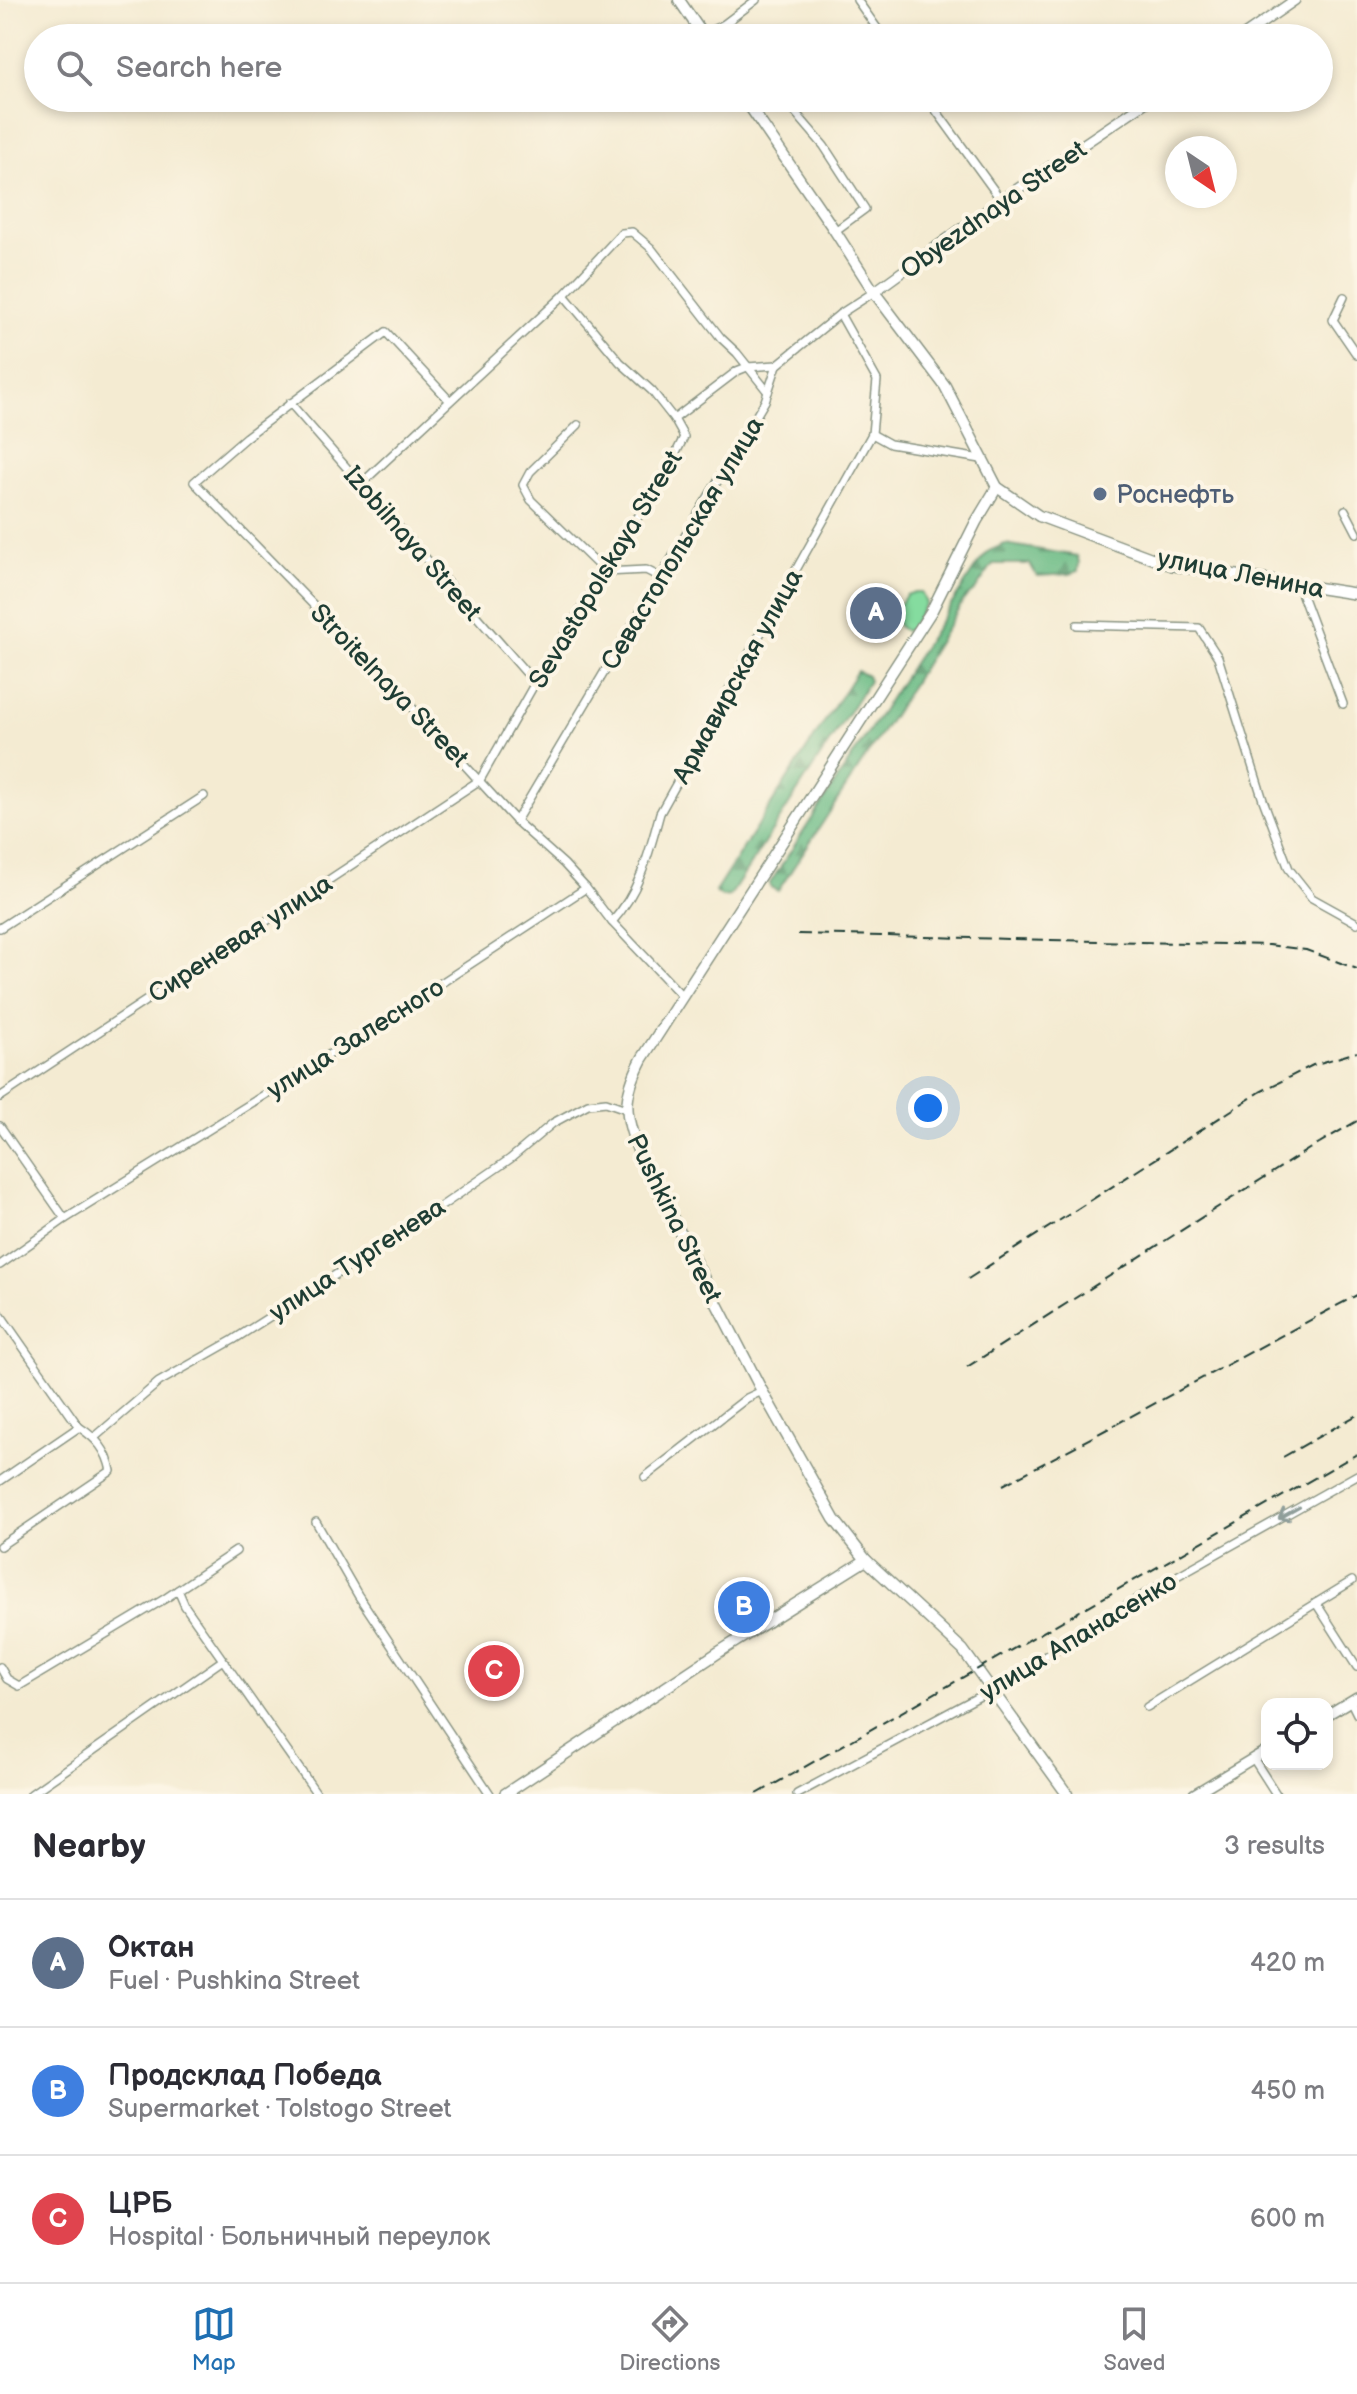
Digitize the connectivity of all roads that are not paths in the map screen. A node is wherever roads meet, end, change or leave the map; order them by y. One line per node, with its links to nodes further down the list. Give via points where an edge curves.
1 (679, 0): 5 (main road)
2 (756, 0): 6 (street)
3 (857, 0): 7 (street)
4 (1295, 0): 8 (street)
5 (696, 24)
6 (724, 24)
7 (874, 24)
8 (1260, 24)
9 (753, 112): 14 (main road)
10 (795, 112): 14 (street, via 865,209)
11 (937, 112): 13 (street)
12 (1131, 112): 13 (street, Obyezdnaya Street)
13 (1001, 200): 15 (street, Obyezdnaya Street)
14 (835, 231): 15 (main road)
15 (874, 292): 18 (street); 28 (main road, via 945,386)
16 (564, 295): 21 (street, via 622,233 632,232 651,248); 23 (street); 25 (street)
17 (1344, 297): 19 (street, via 1333,320)
18 (840, 314): 20 (street); 27 (street, Армавирская улица, via 877,380)
19 (1357, 355)
20 (777, 365): 21 (street, Sevastopolskaya Street); 22 (street, Севастопольская улица)
21 (747, 367): 22 (street); 25 (street, Sevastopolskaya Street)
22 (768, 392): 34 (street, Севастопольская улица)
23 (449, 400): 24 (street, via 386,332); 29 (street)
24 (290, 403): 29 (street, Izobilnaya Street); 40 (street, Stroitelnaya Street, via 194,482)
25 (674, 419): 33 (street, Sevastopolskaya Street, via 684,437)
26 (578, 425): 33 (street, via 523,485 531,500)
27 (872, 434): 28 (street, via 890,444); 44 (street, Армавирская улица, via 660,813 644,871)
28 (981, 459): 30 (main road)
29 (362, 483): 38 (street, Izobilnaya Street)
30 (997, 487): 35 (main road, улица Ленина, via 1039,516 1170,565); 47 (main road, Pushkina Street, via 932,610)
31 (1345, 510): 32 (street)
32 (1357, 533)
33 (605, 572): 34 (street, via 646,570); 38 (street, Sevastopolskaya Street)
34 (662, 578): 42 (street, Севастопольская улица)
35 (1299, 587): 36 (main road, улица Ленина); 39 (street)
36 (1357, 594)
37 (1077, 625): 45 (street, via 1199,628 1218,657 1289,869 1312,898)
38 (535, 683): 40 (street, Sevastopolskaya Street)
39 (1343, 704)
40 (480, 780): 42 (street, Stroitelnaya Street); 48 (street, Сиреневая улица)
41 (204, 796): 46 (street)
42 (516, 821): 43 (street, Stroitelnaya Street)
43 (586, 888): 44 (street); 51 (street, улица Залесного)
44 (612, 922): 47 (street)
45 (1357, 923)
46 (0, 928)
47 (683, 997): 49 (main road, Pushkina Street, via 642,1059 630,1083)
48 (0, 1097)
49 (626, 1109): 54 (main road, Pushkina Street, via 639,1153); 56 (street, улица Тургенева, via 606,1102 588,1104 553,1123 414,1225 159,1382)
50 (0, 1126): 51 (street)
51 (65, 1219): 52 (street, улица Залесного)
52 (0, 1265)
53 (0, 1314): 55 (street)
54 (762, 1391): 58 (street); 63 (main road, Pushkina Street, via 834,1519)
55 (79, 1427): 56 (street); 59 (street)
56 (95, 1437): 61 (street, via 109,1457 111,1471)
57 (1357, 1475): 70 (street, улица Апанасенко, one-way to 70, via 1145,1594)
58 (645, 1477)
59 (0, 1481)
60 (316, 1522): 79 (street)
61 (0, 1546)
62 (236, 1551): 65 (street)
63 (866, 1560): 70 (main road, Pushkina Street, via 963,1650); 80 (main road)
64 (1352, 1581): 66 (street)
65 (178, 1590): 67 (street); 68 (street, via 19,1686)
66 (1316, 1603): 69 (street); 72 (street)
67 (223, 1660): 77 (street); 78 (street)
68 (0, 1667)
69 (1357, 1667)
70 (991, 1690): 81 (street, улица Апанасенко); 82 (main road, Pushkina Street)
71 (1354, 1700): 73 (street); 74 (street)
72 (1147, 1707)
73 (1333, 1712)
74 (1357, 1714)
75 (1261, 1753): 76 (street)
76 (1253, 1758): 83 (street); 84 (street)
77 (31, 1794)
78 (317, 1794)
79 (490, 1794)
80 (505, 1794)
81 (797, 1794)
82 (1067, 1794)
83 (1194, 1794)
84 (1276, 1794)

